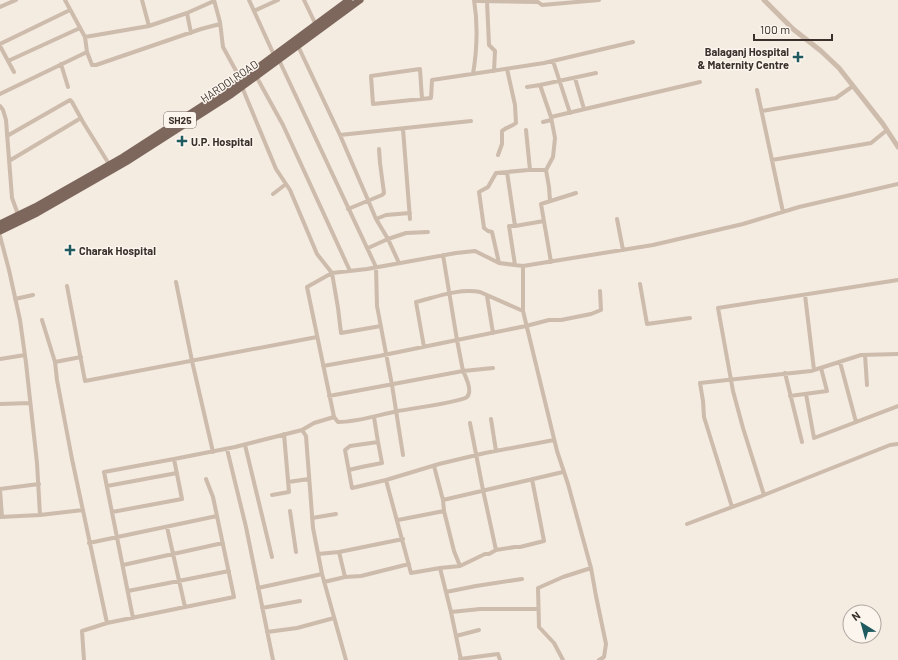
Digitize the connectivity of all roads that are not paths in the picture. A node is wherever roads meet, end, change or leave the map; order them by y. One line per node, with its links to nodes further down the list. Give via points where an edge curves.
1 (16, 0): 17 (street)
2 (65, 0): 18 (street)
3 (142, 0): 22 (street)
4 (249, 0): 19 (street)
5 (278, 0): 19 (street)
6 (304, 0): 24 (street)
7 (349, 0): 24 (main road, HARDOI ROAD / SH25)
8 (360, 0): 24 (main road, HARDOI ROAD / SH25)
9 (475, 0): 13 (street); 39 (street)
10 (599, 0): 15 (street)
11 (764, 0): 47 (street, via 793,29 839,68)
12 (214, 1): 20 (street); 21 (street)
13 (487, 1): 14 (street); 36 (street, via 489,45 495,51)
14 (502, 1): 16 (street)
15 (570, 1): 16 (street)
16 (542, 2)
17 (0, 7)
18 (70, 10): 23 (street); 29 (street)
19 (254, 11): 31 (street)
20 (187, 13): 22 (street); 25 (street)
21 (220, 24): 25 (street); 44 (street, via 223,47)
22 (149, 26): 26 (street)
23 (80, 28): 26 (street); 32 (street)
24 (317, 28): 28 (main road, HARDOI ROAD / SH25); 31 (main road, HARDOI ROAD / SH25)
25 (192, 32): 30 (street, via 96,66 92,65)
26 (85, 37): 30 (street)
27 (633, 42): 33 (street)
28 (298, 46): 31 (main road, HARDOI ROAD / SH25); 63 (street)
29 (0, 47): 32 (street)
30 (87, 52): 34 (street)
31 (277, 57): 40 (main road, HARDOI ROAD / SH25); 44 (main road, HARDOI ROAD / SH25); 80 (street)
32 (8, 61): 37 (street)
33 (552, 61): 35 (street); 42 (street)
34 (61, 64): 46 (street); 50 (street)
35 (507, 69): 36 (street); 67 (street, via 515,104 516,123 502,131 502,144)
36 (494, 71): 39 (street)
37 (14, 72)
38 (596, 73): 41 (street)
39 (473, 74): 51 (street, via 432,80 431,98)
40 (256, 76): 44 (main road, HARDOI ROAD / SH25); 103 (street, via 283,125)
41 (575, 78): 42 (street); 53 (street)
42 (560, 81): 45 (street); 55 (street)
43 (700, 82): 53 (street)
44 (242, 83): 70 (main road, HARDOI ROAD / SH25); 74 (street, via 276,168); 83 (main road, HARDOI ROAD / SH25, via 232,94 126,162 37,213)
45 (540, 85): 48 (street); 57 (street)
46 (68, 86)
47 (853, 86): 54 (street, via 836,98); 62 (street)
48 (528, 87)
49 (757, 90): 54 (street)
50 (0, 94)
51 (422, 99): 51 (street, via 373,104 371,76 420,69)
52 (0, 106): 64 (street, via 6,120)
53 (584, 110): 55 (street)
54 (762, 111): 68 (street)
55 (570, 113): 57 (street)
56 (81, 118): 64 (street, via 70,100); 69 (street); 70 (street)
57 (551, 119): 59 (street); 72 (street, via 555,138 553,157)
58 (471, 121): 60 (street)
59 (543, 122)
60 (403, 129): 63 (street); 82 (street)
61 (526, 130): 71 (street)
62 (887, 130): 65 (street); 68 (street, via 871,143)
63 (340, 135): 78 (street)
64 (7, 136): 69 (street)
65 (898, 147)
66 (379, 150): 78 (street, via 384,193)
67 (498, 155)
68 (772, 160): 81 (street)
69 (9, 161): 83 (street, via 12,198)
70 (109, 164): 83 (main road, HARDOI ROAD / SH25)
71 (530, 170): 72 (street); 73 (street)
72 (546, 170): 79 (street)
73 (506, 172): 89 (street); 99 (street, via 496,173 488,187 479,192 484,228 492,232)
74 (286, 184): 77 (street); 104 (street, via 317,254)
75 (898, 184): 81 (street)
76 (576, 193): 79 (street)
77 (272, 194)
78 (368, 200): 80 (street); 84 (street)
79 (550, 201): 87 (street, via 541,204)
80 (348, 209): 94 (street)
81 (783, 212): 95 (street, via 743,224)
82 (410, 213): 84 (street, via 386,215); 85 (street)
83 (19, 218): 88 (main road, HARDOI ROAD / SH25); 90 (main road, HARDOI ROAD / SH25)
84 (376, 219): 93 (street)
85 (410, 219)
86 (618, 219): 95 (street)
87 (544, 221): 89 (street); 97 (street)
88 (0, 224)
89 (515, 226): 100 (street, via 510,226)
90 (0, 231)
91 (428, 232): 93 (street, via 406,233)
92 (0, 236): 114 (street)
93 (388, 239): 94 (street); 98 (street)
94 (368, 248): 102 (street)
95 (623, 250): 97 (street)
96 (443, 255): 98 (street); 99 (street, via 475,251); 110 (street)
97 (551, 262): 101 (street)
98 (399, 263): 102 (street)
99 (500, 263): 100 (street)
100 (515, 265): 101 (street)
101 (523, 266): 115 (street)
102 (376, 267): 103 (street); 118 (street, via 377,306)
103 (350, 271): 104 (street)
104 (332, 273): 118 (street, via 341,333); 121 (street, via 307,287)
105 (898, 280): 112 (street)
106 (176, 282): 130 (street)
107 (640, 284): 116 (street, via 648,324)
108 (67, 286): 128 (street)
109 (600, 290): 119 (street, via 601,310)
110 (449, 294): 113 (street, via 473,291); 122 (street); 123 (street, via 416,302)
111 (33, 295): 114 (street)
112 (805, 295): 136 (street); 139 (street, via 718,308)
113 (487, 296): 115 (street); 120 (street)
114 (15, 299): 126 (street)
115 (523, 311): 119 (street)
116 (690, 318)
117 (42, 320): 131 (street)
118 (381, 326): 124 (street)
119 (526, 326): 120 (street); 156 (street)
120 (492, 333): 122 (street)
121 (317, 337): 130 (street); 133 (street)
122 (457, 340): 123 (street); 137 (street)
123 (424, 347): 124 (street)
124 (386, 354): 133 (street); 140 (street)
125 (898, 354): 127 (street)
126 (25, 355): 129 (street); 145 (street)
127 (865, 355): 132 (street); 141 (street)
128 (81, 357): 130 (street, via 86,382); 131 (street)
129 (0, 360)
130 (192, 361): 163 (street)
131 (55, 362): 184 (street)
132 (840, 362): 135 (street); 152 (street)
133 (323, 366): 143 (street)
134 (493, 368): 137 (street)
135 (821, 368): 136 (street); 142 (street, via 827,391)
136 (814, 370): 138 (street)
137 (463, 371): 140 (street); 148 (street, via 468,382 469,391 466,397)
138 (785, 373): 139 (street); 144 (street)
139 (731, 380): 181 (street); 183 (street, via 700,384 704,417)
140 (392, 385): 143 (street); 148 (street)
141 (867, 385)
142 (806, 394): 144 (street); 152 (street, via 814,438)
143 (329, 396): 149 (street)
144 (790, 396): 158 (street)
145 (30, 403): 146 (street); 176 (street)
146 (0, 404)
147 (898, 406): 152 (street)
148 (396, 412): 150 (street); 164 (street)
149 (334, 417): 150 (street, via 338,422 344,422); 154 (street)
150 (374, 417): 157 (street)
151 (491, 419): 162 (street)
152 (856, 422)
153 (470, 423): 165 (street)
154 (302, 430): 155 (street); 172 (street, via 306,436)
155 (284, 434): 160 (street); 175 (street)
156 (554, 440): 162 (street); 169 (street)
157 (378, 442): 168 (street, via 350,446 345,450); 168 (street, via 382,463)
158 (802, 442)
159 (898, 444): 181 (street)
160 (245, 445): 161 (street); 205 (street)
161 (227, 449): 163 (street); 217 (street)
162 (496, 451): 165 (street)
163 (213, 452): 166 (street)
164 (403, 455)
165 (476, 456): 167 (street); 179 (street)
166 (174, 460): 170 (street); 177 (street, via 104,472)
167 (434, 466): 174 (street); 182 (street)
168 (349, 470): 174 (street, via 352,488)
169 (563, 472): 173 (street); 210 (street)
170 (177, 473): 177 (street); 187 (street, via 182,499)
171 (206, 479): 190 (street)
172 (309, 479): 175 (street); 192 (street)
173 (532, 479): 179 (street); 200 (street, via 544,541 520,548)
174 (386, 480): 193 (street)
175 (288, 482): 180 (street, via 289,492)
176 (39, 484): 178 (street); 189 (street)
177 (107, 486): 187 (street)
178 (0, 490): 191 (street)
179 (483, 490): 182 (street); 200 (street)
180 (272, 495)
181 (764, 495): 183 (street)
182 (443, 500): 186 (street)
183 (732, 507): 194 (street)
184 (83, 510): 189 (street); 198 (street)
185 (290, 511): 201 (street)
186 (444, 511): 193 (street); 208 (street)
187 (112, 512): 196 (street)
188 (336, 514): 192 (street)
189 (40, 515): 191 (street)
190 (217, 516): 195 (street); 199 (street)
191 (1, 517)
192 (312, 518): 204 (street)
193 (398, 520): 197 (street)
194 (687, 524)
195 (167, 527): 196 (street); 203 (street)
196 (117, 537): 198 (street); 207 (street)
197 (403, 539): 202 (street); 206 (street)
198 (89, 543): 227 (street)
199 (223, 543): 203 (street); 211 (street)
200 (496, 550): 208 (street)
201 (296, 552)
202 (339, 552): 204 (street); 213 (street)
203 (173, 554): 207 (street); 215 (street)
204 (318, 554): 212 (street)
205 (272, 557)
206 (409, 564): 209 (street, via 411,573); 213 (street, via 361,576)
207 (123, 565): 218 (street)
208 (460, 566): 209 (street)
209 (440, 568): 219 (street)
210 (592, 568): 223 (street, via 563,576 538,588); 237 (street, via 606,644 604,657)
211 (229, 570): 215 (street); 221 (street, via 234,597)
212 (322, 574): 216 (street); 217 (street)
213 (345, 577): 216 (street)
214 (522, 579): 219 (street)
215 (179, 580): 218 (street); 221 (street)
216 (324, 582): 226 (street)
217 (258, 588): 222 (street)
218 (128, 591): 225 (street)
219 (446, 592): 224 (street)
220 (300, 601): 222 (street)
221 (185, 607): 225 (street)
222 (262, 608): 229 (street)
223 (538, 609): 224 (street); 236 (street, via 539,627 554,643)
224 (451, 612): 230 (street)
225 (133, 618): 227 (street)
226 (334, 618): 229 (street, via 297,628); 233 (street)
227 (107, 623): 231 (street, via 82,631)
228 (479, 630): 230 (street)
229 (267, 632): 232 (street)
230 (456, 636): 234 (street)
231 (84, 660)
232 (273, 660)
233 (346, 660)
234 (460, 660): 235 (street, via 498,654)
235 (500, 660)
236 (563, 660)
237 (599, 660)

